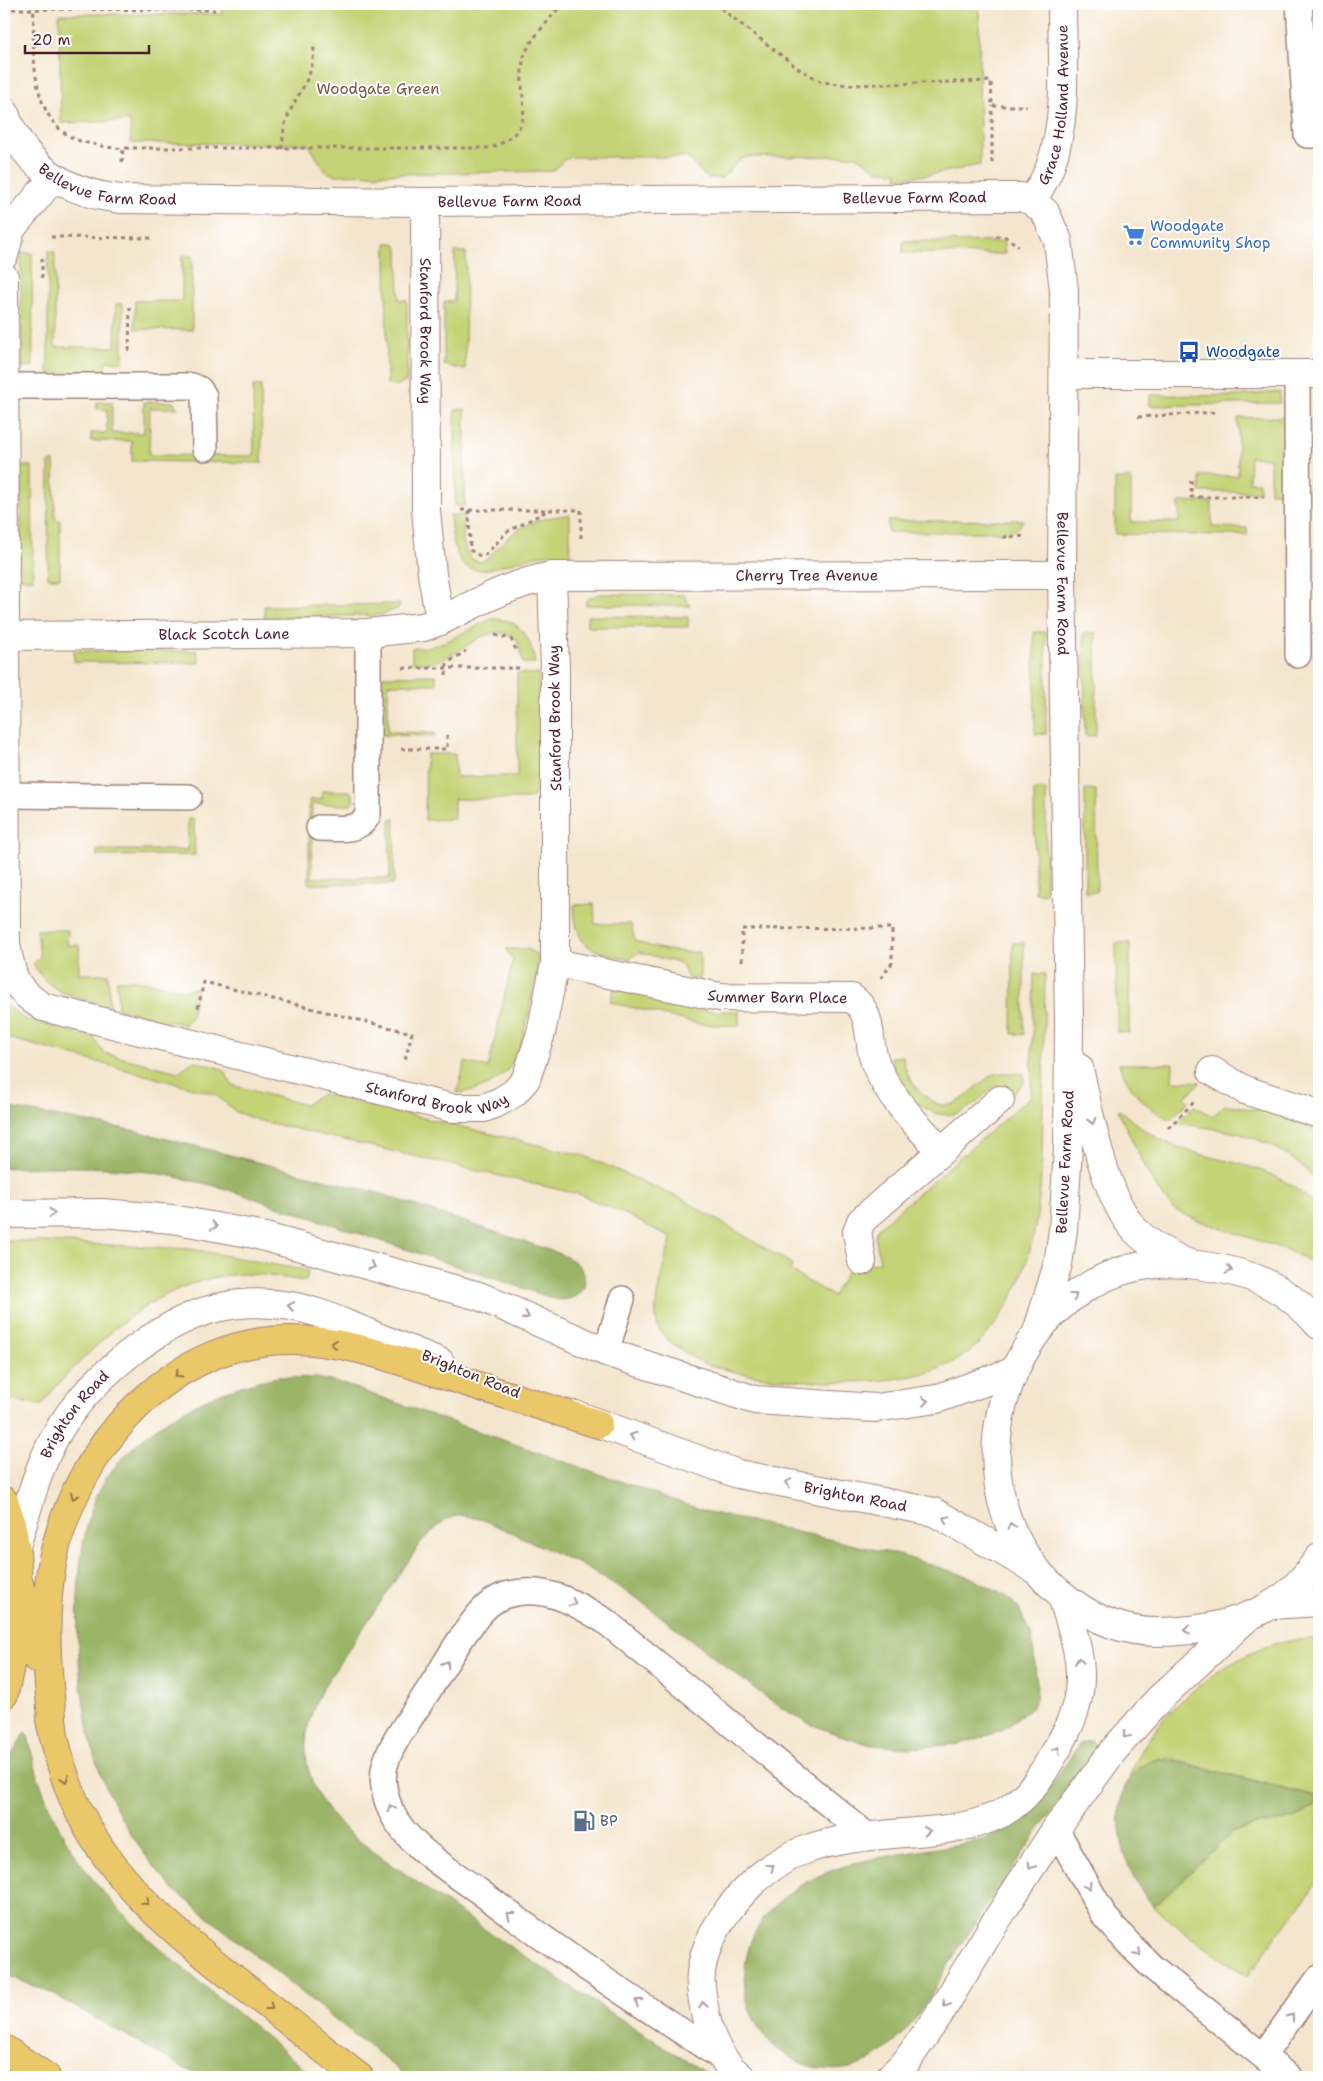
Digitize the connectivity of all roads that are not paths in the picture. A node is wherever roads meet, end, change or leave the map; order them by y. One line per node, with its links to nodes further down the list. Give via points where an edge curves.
1 (1062, 4): 6 (street, Grace Holland Avenue, via 1060,131 1050,168)
2 (1299, 4): 4 (lane, via 1307,135)
3 (4, 111): 5 (street, Bellevue Farm Road, via 20,143)
4 (1319, 135)
5 (53, 178): 7 (street, Bellevue Farm Road, via 73,189 122,199); 8 (street, via 6,240)
6 (1032, 201): 7 (street, Bellevue Farm Road, via 1008,197); 10 (street, Bellevue Farm Road, via 1045,212 1062,257)
7 (425, 202): 16 (street, Stanford Brook Way, via 426,510)
8 (4, 256)
9 (4, 277): 12 (street, Stanford Brook Way)
10 (1065, 374): 11 (street); 14 (street, Bellevue Farm Road)
11 (1308, 374): 19 (lane, via 1297,497)
12 (4, 386): 13 (lane, via 184,385 199,389 205,404); 18 (street, Stanford Brook Way)
13 (206, 448)
14 (1062, 575): 15 (street, Cherry Tree Avenue); 25 (street, Bellevue Farm Road)
15 (552, 576): 16 (street, via 509,587); 24 (street, Stanford Brook Way)
16 (440, 621): 17 (street, Black Scotch Lane, via 423,627)
17 (368, 633): 18 (street, Black Scotch Lane); 23 (lane, via 368,815 364,823 350,828)
18 (5, 636): 20 (street, Stanford Brook Way)
19 (1298, 655)
20 (4, 765): 21 (street, Stanford Brook Way)
21 (5, 795): 22 (lane); 24 (street, Stanford Brook Way, via 6,943 11,974 24,995 43,1007 397,1095 469,1109 499,1102 514,1093 526,1079 534,1060)
22 (188, 797)
23 (319, 828)
24 (555, 962): 29 (street, Summer Barn Place, via 699,994 852,998 862,1005 875,1062 886,1085)
25 (1069, 1022): 32 (street, Bellevue Farm Road, one-way to 32, via 1099,1149 1125,1216 1160,1250); 35 (street, Bellevue Farm Road, via 1068,1148 1063,1230 1056,1272)
26 (1212, 1071): 28 (street, via 1245,1090)
27 (1000, 1100): 29 (street)
28 (1319, 1114)
29 (941, 1151): 31 (street, via 862,1221 857,1232)
30 (4, 1214): 36 (street, one-way to 36, via 102,1213 172,1219 254,1234 479,1296)
31 (862, 1261)
32 (1188, 1264): 34 (street, one-way to 34, via 1265,1280 1293,1299); 35 (street, one-way to 32, via 1080,1292 1116,1274 1152,1264)
33 (622, 1299): 36 (lane)
34 (1319, 1325)
35 (1038, 1329): 37 (street)
36 (606, 1352): 37 (street, one-way to 37, via 755,1400 876,1408 936,1399)
37 (1012, 1372): 42 (street, one-way to 37, via 1014,1536 998,1473 998,1418)
38 (598, 1424): 40 (street, Brighton Road, one-way to 40, via 315,1311 265,1303 223,1306 188,1318 148,1341 115,1366 77,1404 55,1437 37,1475); 42 (street, Brighton Road, one-way to 38, via 934,1512 738,1474); 48 (highway, one-way to 48, via 383,1355 328,1343 278,1340 244,1346 185,1370 143,1400 113,1431 81,1481 63,1521 53,1560 46,1644)
39 (4, 1501): 40 (highway)
40 (15, 1549): 43 (highway)
41 (1319, 1558): 46 (street, via 1292,1590)
42 (1034, 1568): 44 (street)
43 (18, 1579): 47 (highway); 48 (highway)
44 (1061, 1594): 46 (street, one-way to 44, via 1222,1624 1148,1632 1095,1618); 50 (street, one-way to 44, via 974,1823 1008,1809 1033,1787 1070,1726 1080,1690 1080,1659)
45 (1319, 1602): 46 (street)
46 (1260, 1609): 49 (street, one-way to 49, via 1196,1664 1133,1727)
47 (4, 1694)
48 (54, 1737): 56 (highway, one-way to 56, via 69,1790 86,1825 140,1896 187,1941)
49 (1056, 1829): 53 (lane, one-way to 53, via 1105,1917 1130,1945 1152,1967); 57 (street, one-way to 57, via 940,2014 906,2062)
50 (869, 1837): 54 (street, one-way to 50, via 707,2027 700,1982 710,1940 720,1920 758,1877 789,1855 827,1842); 54 (lane, one-way to 50, via 550,1944 409,1836 391,1811 383,1775 391,1748 473,1622 504,1595 541,1592 573,1602 605,1621)
51 (1319, 1978): 53 (lane, one-way to 51)
52 (4, 2050): 55 (highway)
53 (1263, 2056): 58 (lane)
54 (731, 2068)
55 (46, 2077)
56 (359, 2077)
57 (890, 2077)
58 (1289, 2077)

